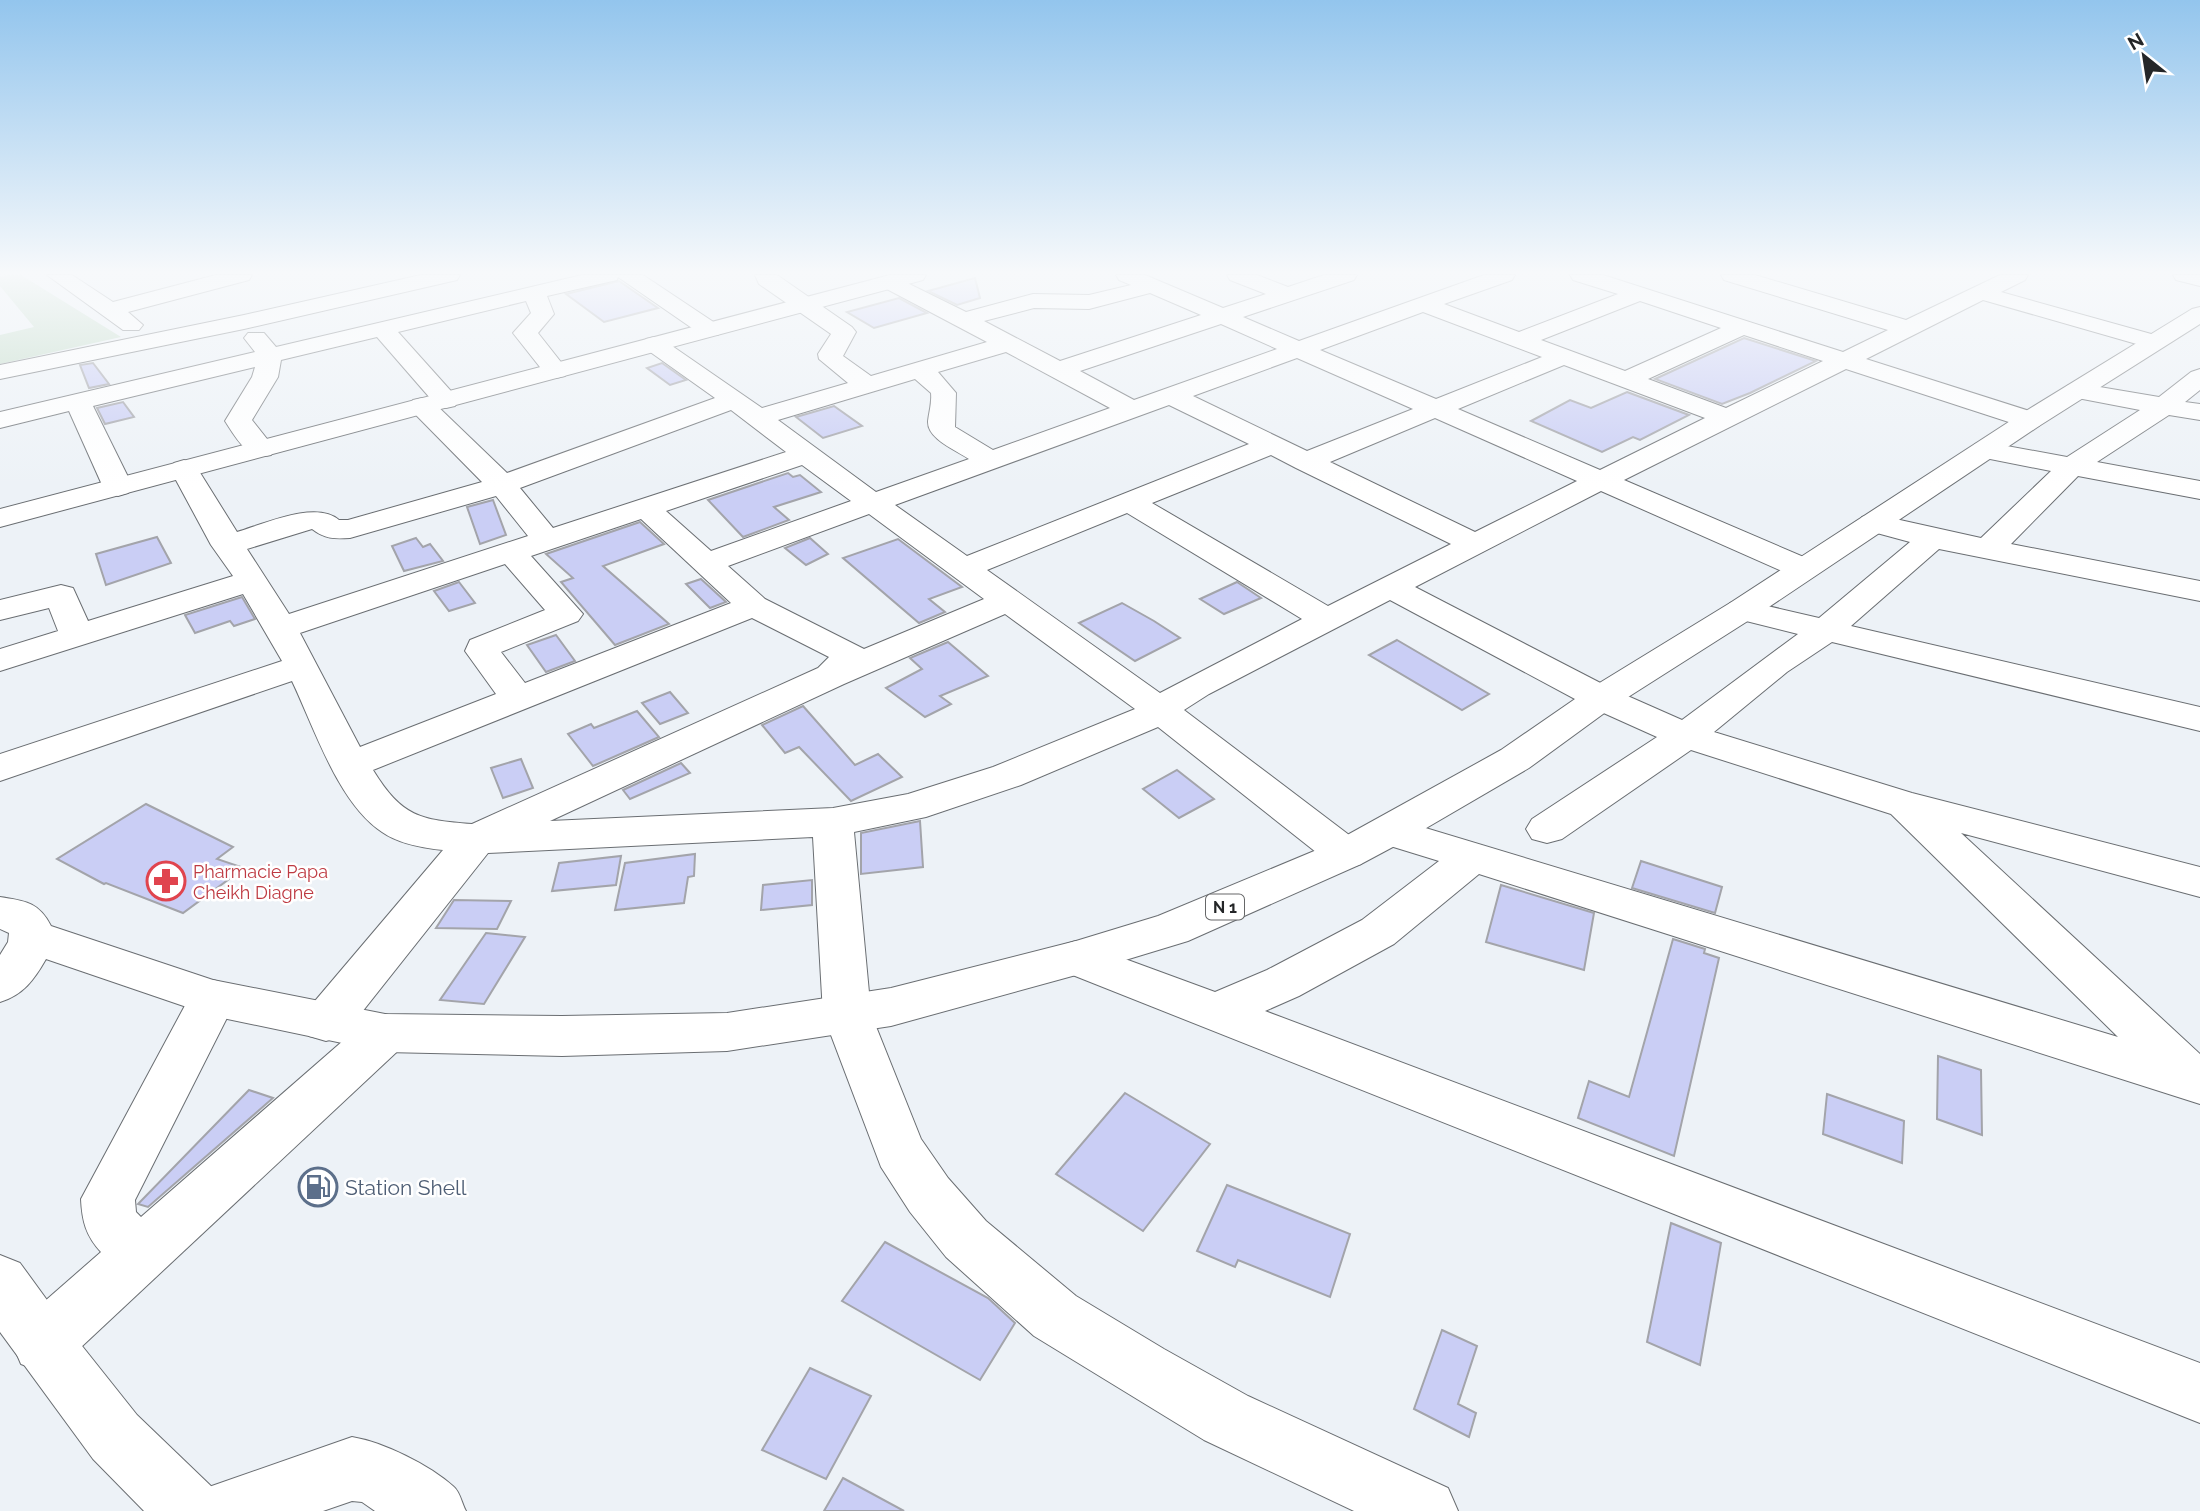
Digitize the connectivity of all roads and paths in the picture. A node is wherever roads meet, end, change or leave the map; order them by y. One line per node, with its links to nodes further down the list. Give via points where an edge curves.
1 (130, 346): 26 (main road)
2 (263, 346): 20 (main road)
3 (311, 346): 20 (main road)
4 (394, 346): 33 (main road)
5 (536, 346): 23 (main road)
6 (648, 346): 23 (main road)
7 (656, 346): 35 (main road)
8 (835, 346): 29 (main road, via 831,359)
9 (1002, 346): 24 (main road)
10 (1010, 346): 25 (main road)
11 (1133, 346): 25 (main road)
12 (1290, 346): 19 (main road)
13 (1308, 346): 19 (main road)
14 (1534, 346): 21 (main road)
15 (1702, 346): 28 (main road)
16 (1800, 346): 22 (main road)
17 (1877, 346): 22 (main road)
18 (2148, 346): 30 (main road, N 1)
19 (1298, 349): 31 (main road); 37 (main road)
20 (270, 355): 32 (main road); 43 (main road, via 265,376 239,421)
21 (1562, 356): 28 (main road); 37 (main road)
22 (1847, 361): 39 (main road); 41 (main road)
23 (556, 370): 33 (main road)
24 (920, 370): 29 (main road); 46 (main road, via 946,393 941,425 945,432)
25 (1059, 370): 36 (main road)
26 (0, 372)
27 (2200, 377): 34 (main road)
28 (1625, 380): 39 (main road)
29 (868, 385): 35 (main road)
30 (2076, 391): 34 (main road); 41 (main road, N 1)
31 (1170, 396): 36 (main road); 42 (main road)
32 (78, 402): 40 (main road); 52 (main road)
33 (434, 403): 43 (main road); 51 (main road)
34 (2164, 406): 38 (main road); 48 (main road)
35 (747, 409): 45 (main road); 51 (main road)
36 (1132, 409): 46 (main road)
37 (1438, 410): 47 (main road); 50 (main road)
38 (2200, 412)
39 (1729, 418): 50 (main road)
40 (0, 420)
41 (2030, 420): 44 (main road, N 1)
42 (1271, 445): 47 (main road); 54 (main road)
43 (261, 449): 49 (main road)
44 (1984, 450): 48 (main road); 58 (main road, N 1)
45 (806, 455): 55 (main road); 56 (main road)
46 (990, 460): 55 (main road)
47 (1306, 462): 61 (main road)
48 (2073, 466): 53 (main road); 63 (main road)
49 (184, 469): 52 (main road); 62 (main road)
50 (1601, 480): 61 (main road); 66 (main road)
51 (502, 485): 60 (main road); 62 (main road, via 350,528 332,530 311,520)
52 (118, 487): 57 (main road)
53 (2200, 490)
54 (1129, 502): 67 (main road); 75 (main road)
55 (872, 503): 65 (main road); 67 (main road)
56 (646, 508): 60 (main road); 65 (main road)
57 (0, 518)
58 (1873, 523): 59 (main road); 66 (main road, N 1)
59 (1933, 538): 63 (main road); 77 (main road)
60 (548, 541): 64 (main road)
61 (1475, 544): 69 (main road)
62 (227, 545): 68 (main road)
63 (1987, 549): 70 (main road)
64 (511, 552): 76 (main road); 83 (main road, via 566,614 482,647)
65 (706, 563): 72 (main road)
66 (1802, 568): 74 (main road, N 1)
67 (962, 569): 71 (main road)
68 (253, 580): 76 (main road); 78 (main road)
69 (1392, 588): 75 (main road); 82 (main road)
70 (2200, 592)
71 (1007, 601): 81 (main road); 84 (main road)
72 (753, 606): 81 (main road, via 850,654); 83 (main road)
73 (0, 610): 78 (main road, via 61,595)
74 (1742, 610): 77 (main road); 82 (main road, N 1)
75 (1328, 620): 84 (main road, via 1196,686)
76 (280, 628): 80 (main road)
77 (1826, 630): 85 (main road); 86 (main road)
78 (77, 636): 79 (main road)
79 (0, 660)
80 (302, 666): 87 (main road); 88 (main road)
81 (831, 676): 93 (main road)
82 (1601, 698): 86 (main road); 92 (main road, N 1, via 1515,759)
83 (518, 699): 87 (main road)
84 (1162, 711): 90 (main road, via 957,794); 94 (main road)
85 (2200, 719)
86 (1686, 736): 89 (main road); 91 (main road)
87 (352, 764): 93 (main road, via 369,795 391,819 428,833)
88 (0, 768)
89 (1904, 804): 96 (main road); 106 (main road)
90 (833, 822): 93 (main road); 103 (main road)
91 (1547, 829)
92 (1389, 831): 94 (main road, N 1); 95 (main road)
93 (476, 839): 104 (main road)
94 (1346, 854): 98 (main road, N 1, via 1172,929)
95 (1474, 857): 102 (main road, via 1378,932 1283,983); 106 (main road)
96 (2200, 882)
97 (16, 925): 99 (main road, N 1); 100 (main road, N 1, via 26,957)
98 (1076, 958): 102 (main road); 103 (main road, N 1, via 891,1007)
99 (108, 964): 100 (main road, N 1); 101 (main road, N 1)
100 (3, 982)
101 (213, 999): 104 (main road, N 1); 107 (main road, via 108,1199 110,1223)
102 (1216, 1012): 110 (main road)
103 (847, 1014): 105 (main road, N 1, via 727,1032 562,1036); 114 (main road, via 900,1151 966,1239 1025,1290 1055,1315 1226,1418)
104 (326, 1022): 105 (main road, N 1)
105 (385, 1033): 107 (main road)
106 (2199, 1083)
107 (140, 1254): 109 (main road)
108 (0, 1282): 109 (main road)
109 (42, 1343): 111 (main road, via 115,1437)
110 (2200, 1394)
111 (190, 1511)
112 (229, 1511): 113 (main road, via 352,1469 373,1472)
113 (433, 1511)
114 (1424, 1511)

